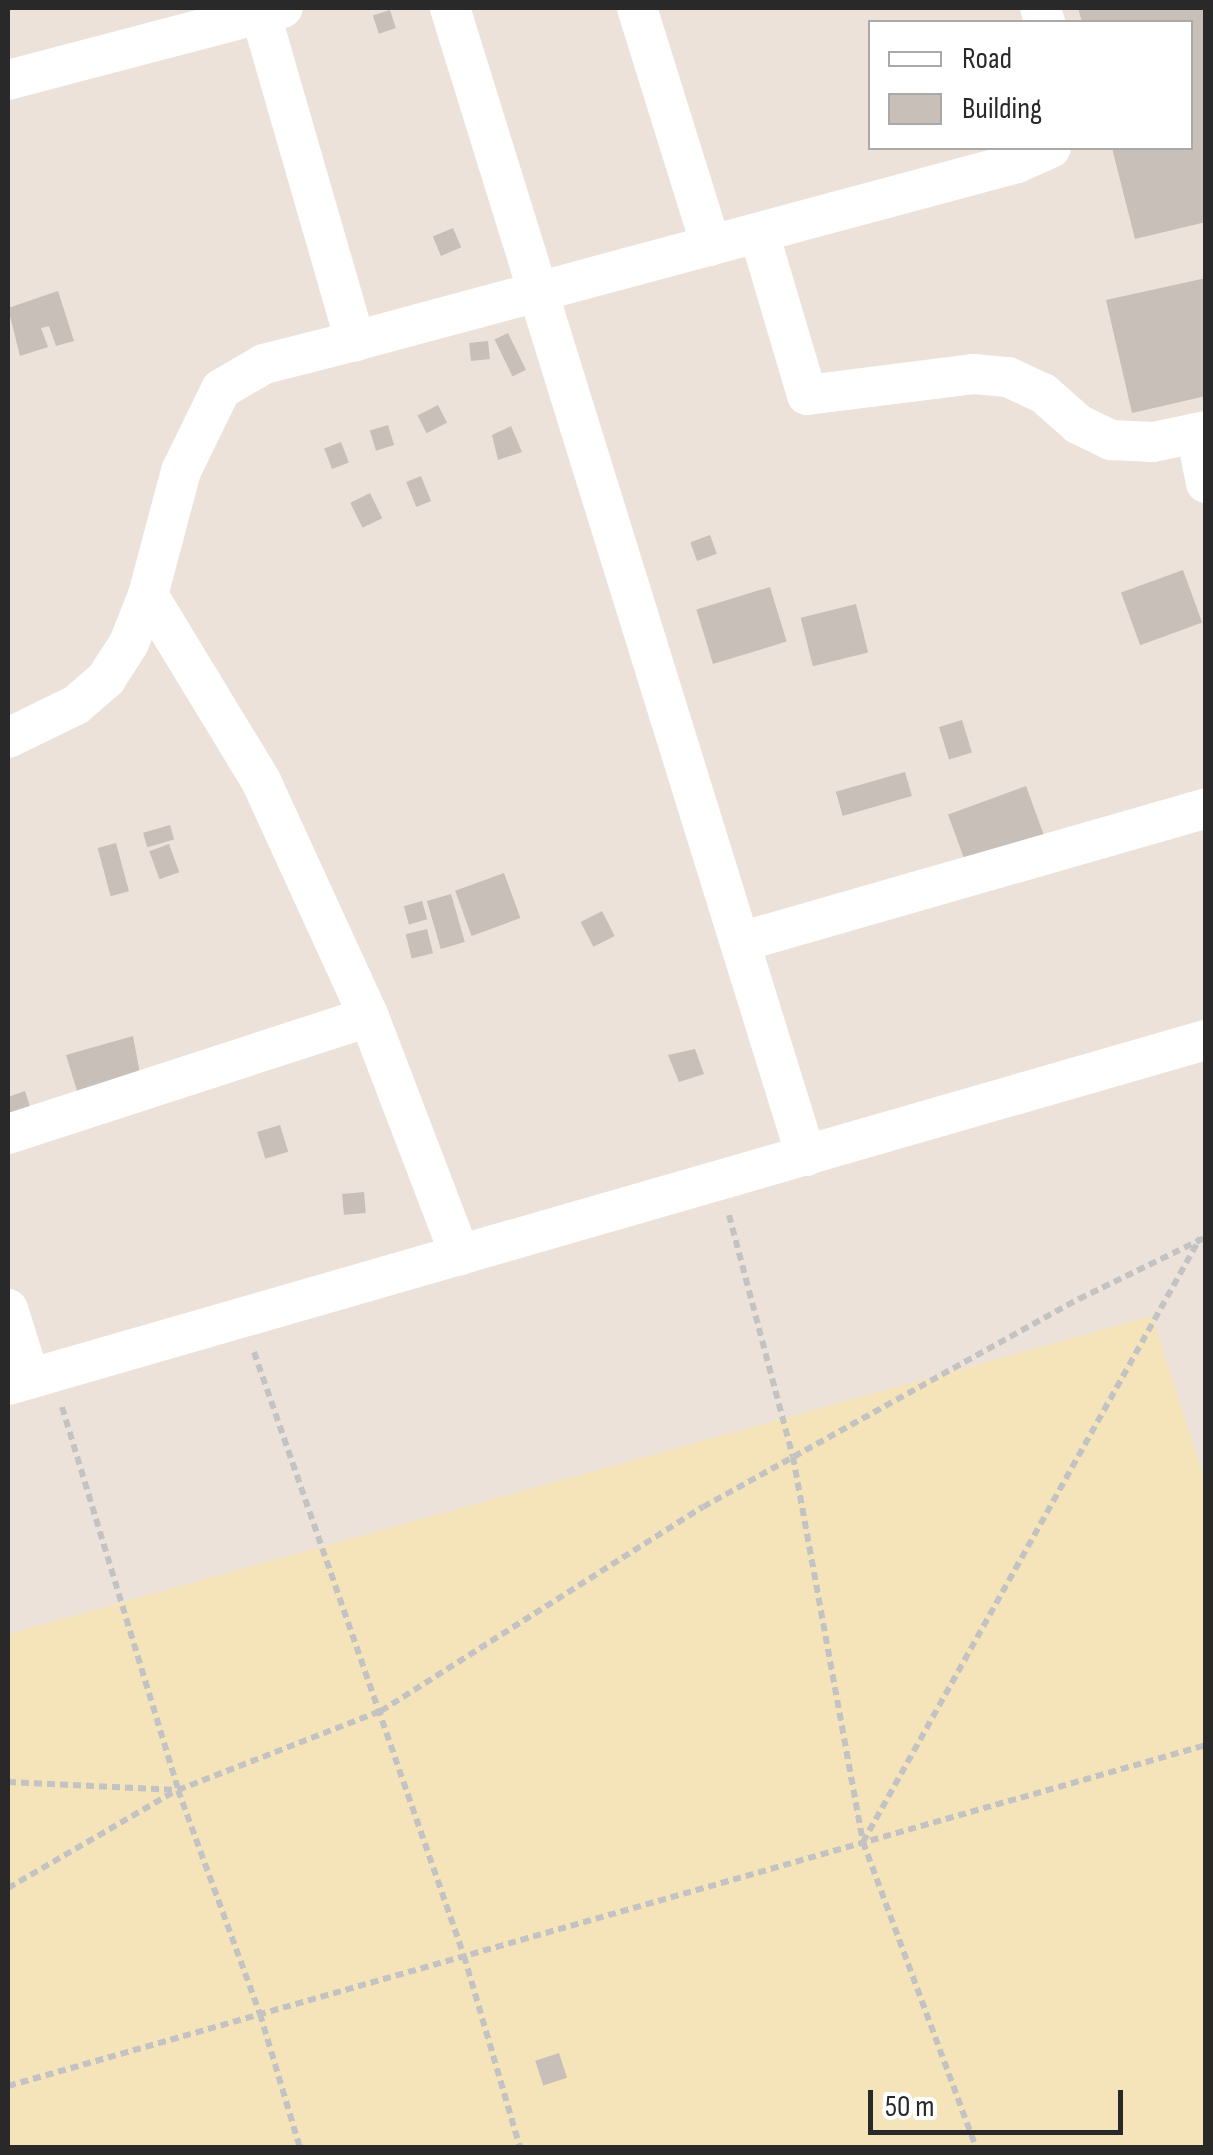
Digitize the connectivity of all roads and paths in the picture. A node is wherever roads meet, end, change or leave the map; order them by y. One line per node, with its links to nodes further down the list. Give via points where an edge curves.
1 (450, 8): 8 (street)
2 (637, 8): 7 (street)
3 (267, 10): 4 (street); 9 (street)
4 (8, 80)
5 (1046, 150): 6 (street)
6 (759, 233): 7 (street); 10 (street, via 807,395 973,374 1008,378 1042,393 1078,424 1112,440 1152,442)
7 (711, 246): 8 (street)
8 (538, 289): 9 (street); 15 (street)
9 (355, 340): 12 (street, via 264,364 221,389 182,471)
10 (1201, 432): 11 (street)
11 (1206, 483)
12 (148, 595): 13 (street, via 106,678 76,705); 16 (street, via 261,781)
13 (8, 738)
14 (1206, 808): 15 (street)
15 (740, 942): 19 (street)
16 (369, 1017): 18 (street); 22 (street)
17 (1206, 1040): 19 (street)
18 (8, 1134)
19 (806, 1156): 20 (street)
20 (720, 1180): 22 (street); 26 (path)
21 (1203, 1238): 26 (path); 31 (path)
22 (460, 1255): 24 (street)
23 (8, 1310): 25 (street)
24 (242, 1318): 25 (street); 27 (path)
25 (29, 1379): 30 (path)
26 (793, 1457): 27 (path, via 702,1507); 31 (path)
27 (381, 1711): 30 (path); 33 (path)
28 (1206, 1744): 31 (path)
29 (8, 1782): 30 (path)
30 (178, 1790): 32 (path); 34 (path)
31 (863, 1842): 33 (path); 38 (path)
32 (8, 1888)
33 (464, 1956): 34 (path); 37 (path)
34 (260, 2014): 35 (path); 36 (path)
35 (8, 2086)
36 (300, 2148)
37 (520, 2148)
38 (976, 2148)

